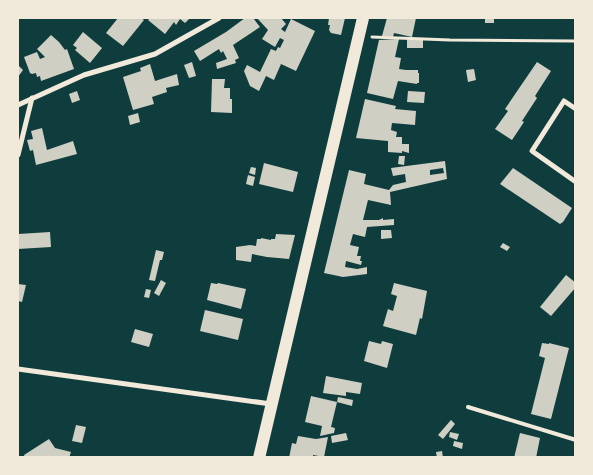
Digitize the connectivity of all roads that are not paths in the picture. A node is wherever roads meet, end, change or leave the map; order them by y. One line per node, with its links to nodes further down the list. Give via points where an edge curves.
1 (219, 18): 3 (street, via 154,54 84,75)
2 (363, 18): 9 (main road)
3 (32, 98): 4 (street); 6 (street)
4 (18, 105)
5 (576, 109): 7 (street, via 564,101 532,151)
6 (18, 155)
7 (576, 182)
8 (18, 368): 9 (street)
9 (271, 404): 12 (main road)
10 (468, 407): 11 (lane)
11 (576, 440)
12 (259, 458)

